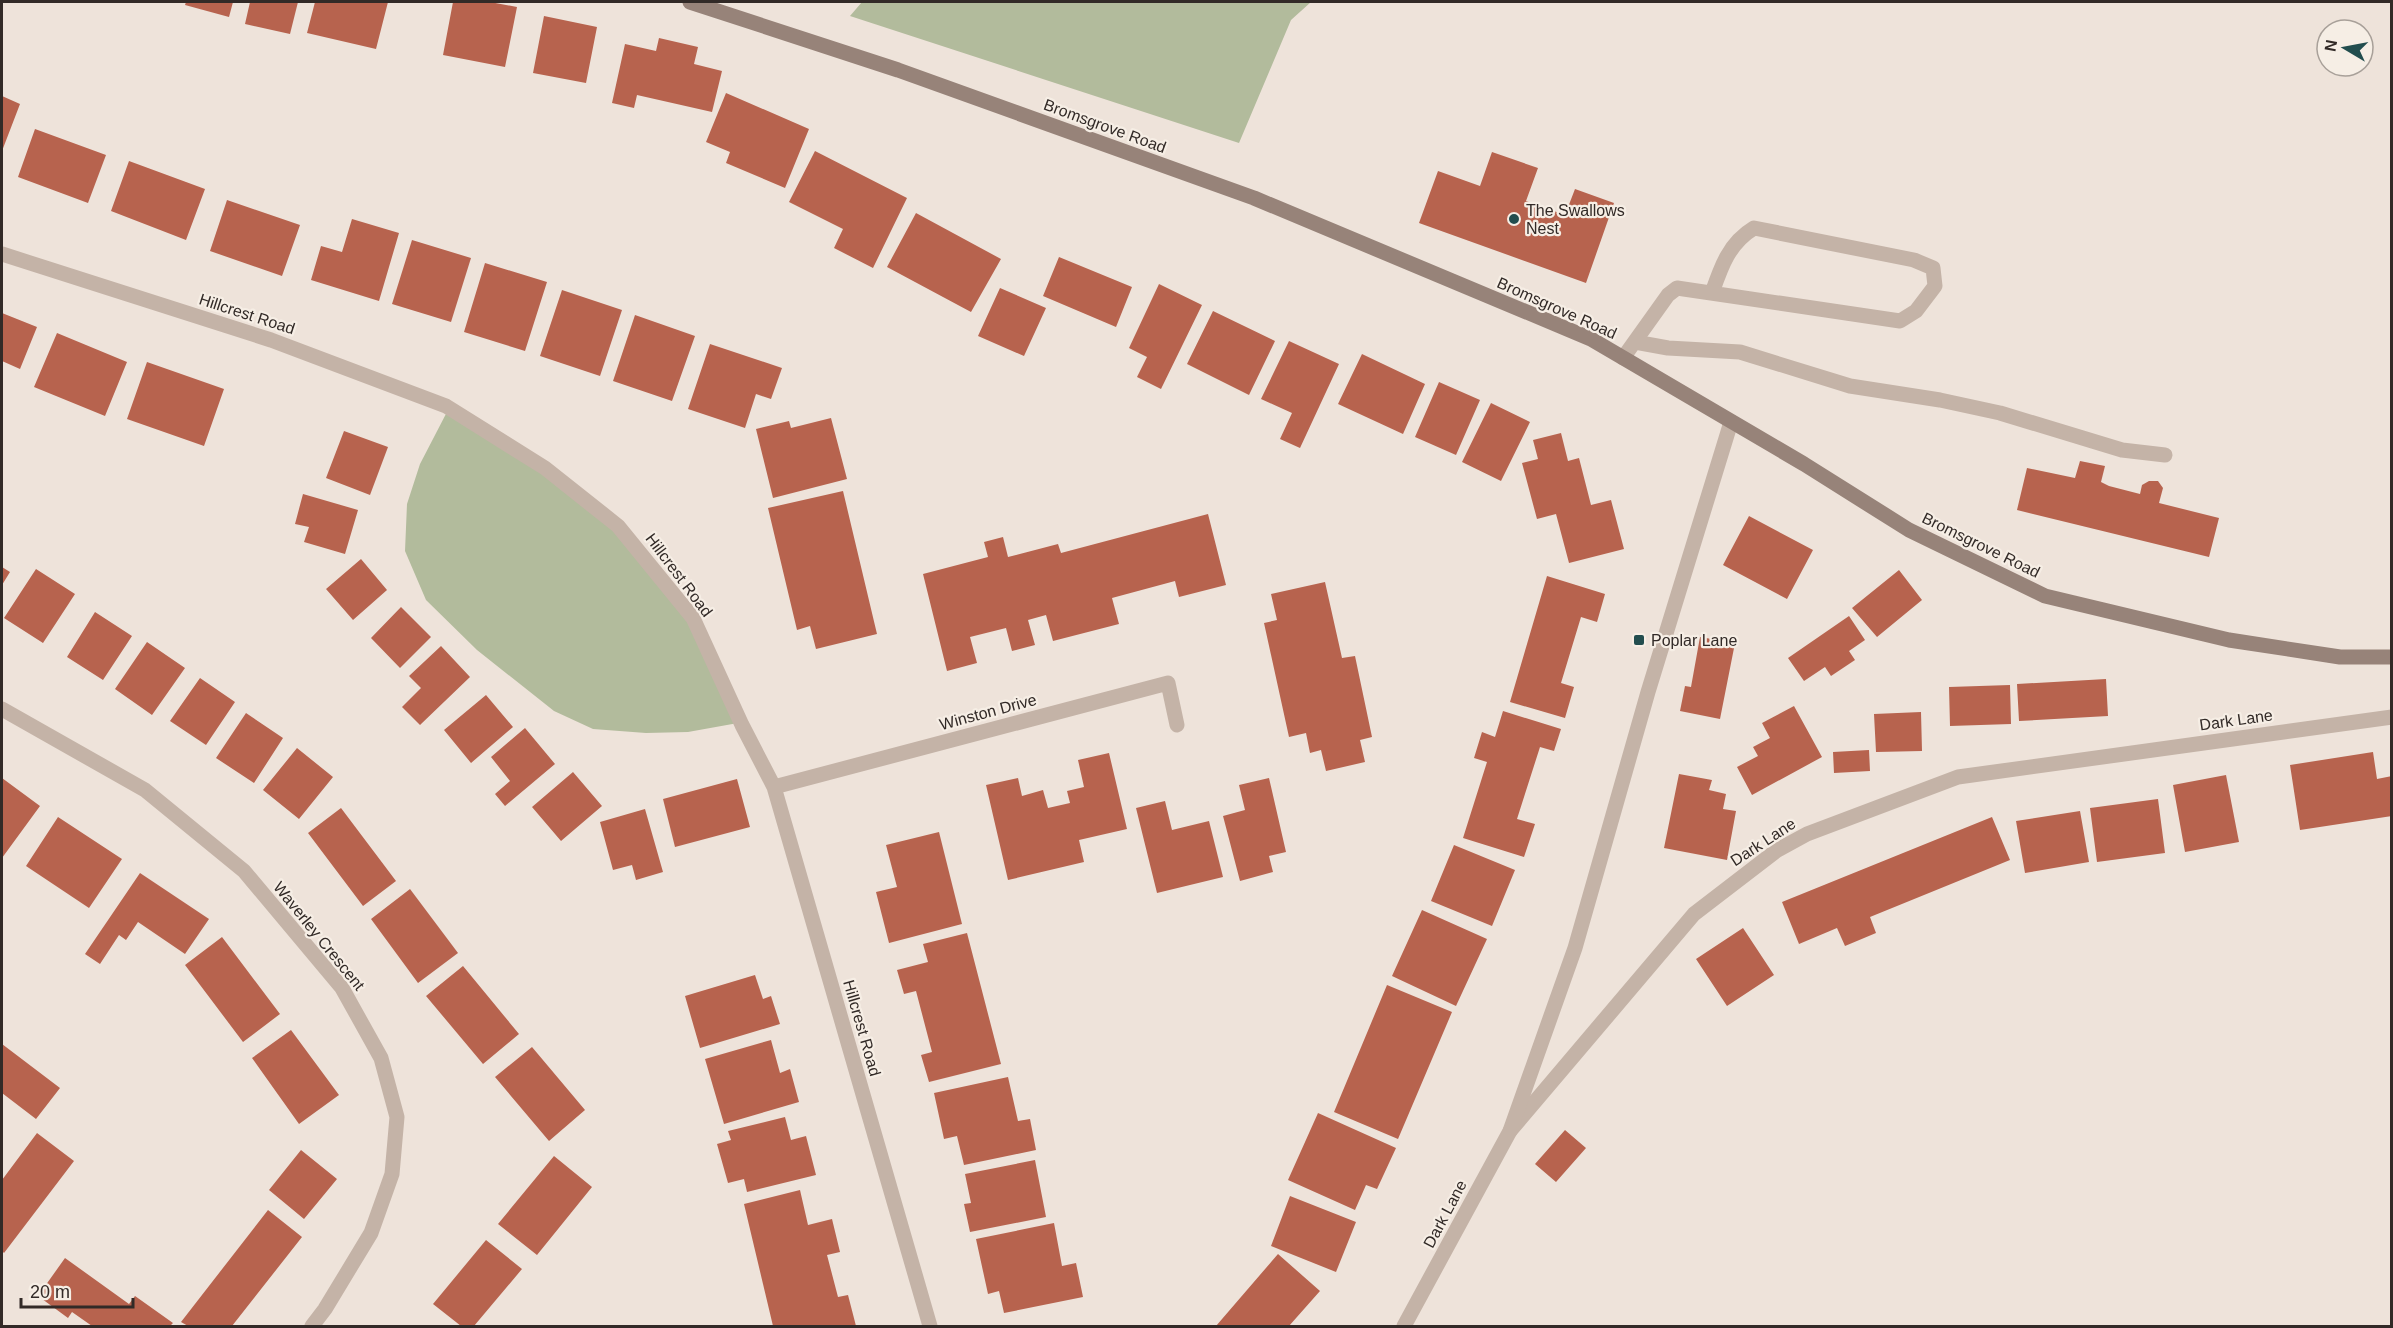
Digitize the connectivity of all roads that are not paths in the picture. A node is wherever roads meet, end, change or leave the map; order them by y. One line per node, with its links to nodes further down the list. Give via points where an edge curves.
1 (690, 2): 5 (main road, Bromsgrove Road, via 898,70 1254,198 1591,339)
2 (2, 254): 12 (street, Hillcrest Road, via 271,340 446,406 545,468 618,526 693,618)
3 (1712, 293): 3 (street, via 1900,321 1916,311 1935,286 1933,268 1914,260 1754,228 1742,235 1725,258); 4 (street, via 1677,288)
4 (1635, 342): 5 (street); 7 (street, via 1740,352 1850,386 1990,411 2122,450)
5 (1623, 358): 6 (main road, Bromsgrove Road)
6 (1731, 422): 8 (main road, Bromsgrove Road, via 1909,530 2045,596 2229,640 2340,657); 13 (street, via 1575,948)
7 (2165, 455)
8 (2391, 657)
9 (2, 709): 14 (street, Waverley Crescent, via 145,790 244,871 342,988 381,1058 397,1117 392,1174 371,1233)
10 (2391, 717): 13 (street, Dark Lane, via 1958,777 1806,834 1776,851 1694,914)
11 (1177, 726): 12 (street, Winston Drive, via 1168,683)
12 (774, 787): 15 (street, Hillcrest Road)
13 (1510, 1131): 16 (street, Dark Lane)
14 (312, 1326)
15 (930, 1326)
16 (1404, 1326)

